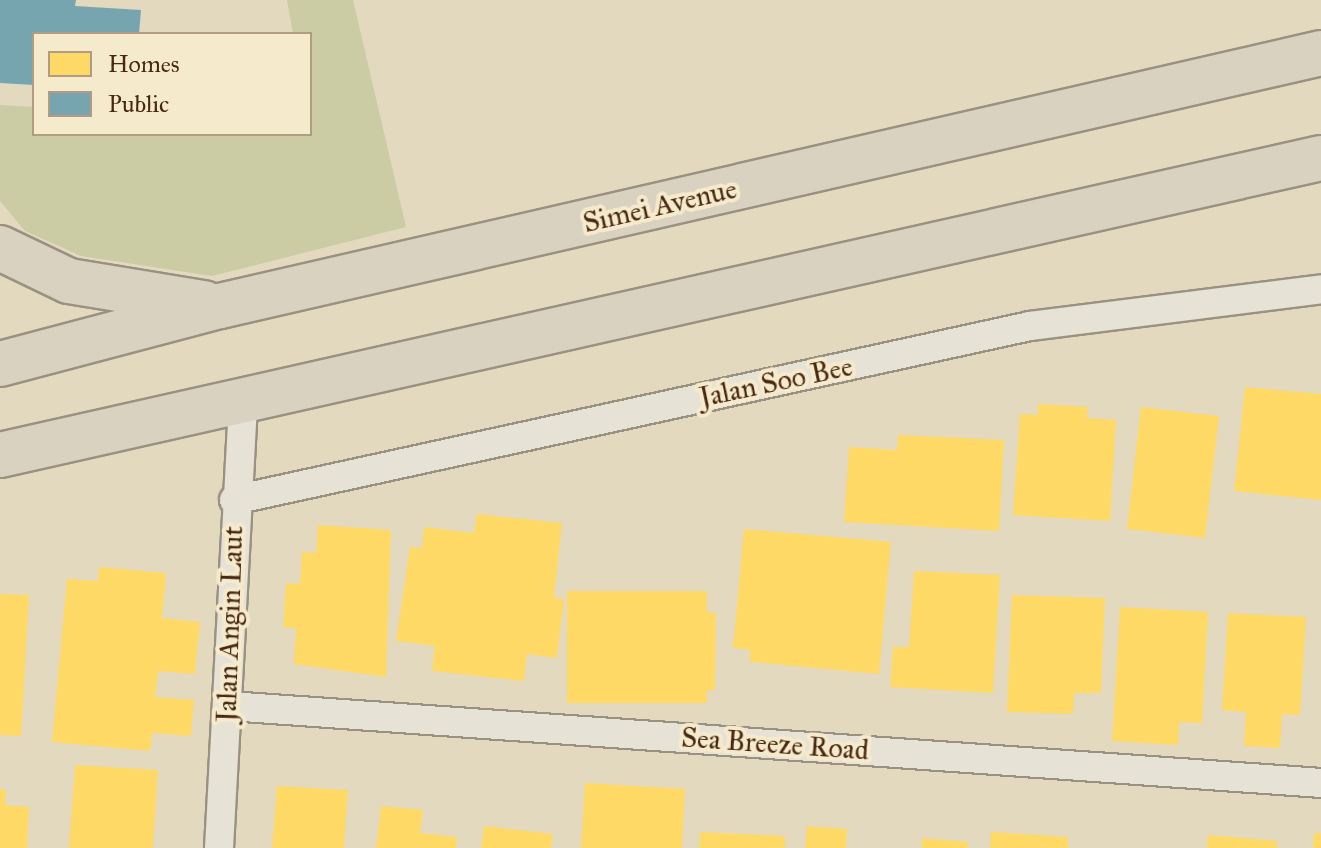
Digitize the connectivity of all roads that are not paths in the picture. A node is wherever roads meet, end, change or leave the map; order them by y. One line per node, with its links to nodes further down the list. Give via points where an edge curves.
1 (1321, 53): 5 (main road, Simei Avenue)
2 (1321, 158): 7 (main road)
3 (0, 248): 5 (main road, via 69,281)
4 (1321, 289): 9 (street, Jalan Soo Bee, via 1030,326)
5 (220, 306): 6 (main road, Simei Avenue)
6 (0, 364)
7 (243, 400): 8 (main road); 9 (street, Jalan Angin Laut)
8 (0, 455)
9 (234, 500): 10 (street, Jalan Angin Laut)
10 (229, 706): 11 (street, Sea Breeze Road); 12 (street, Jalan Angin Laut)
11 (1321, 783)
12 (219, 848)

